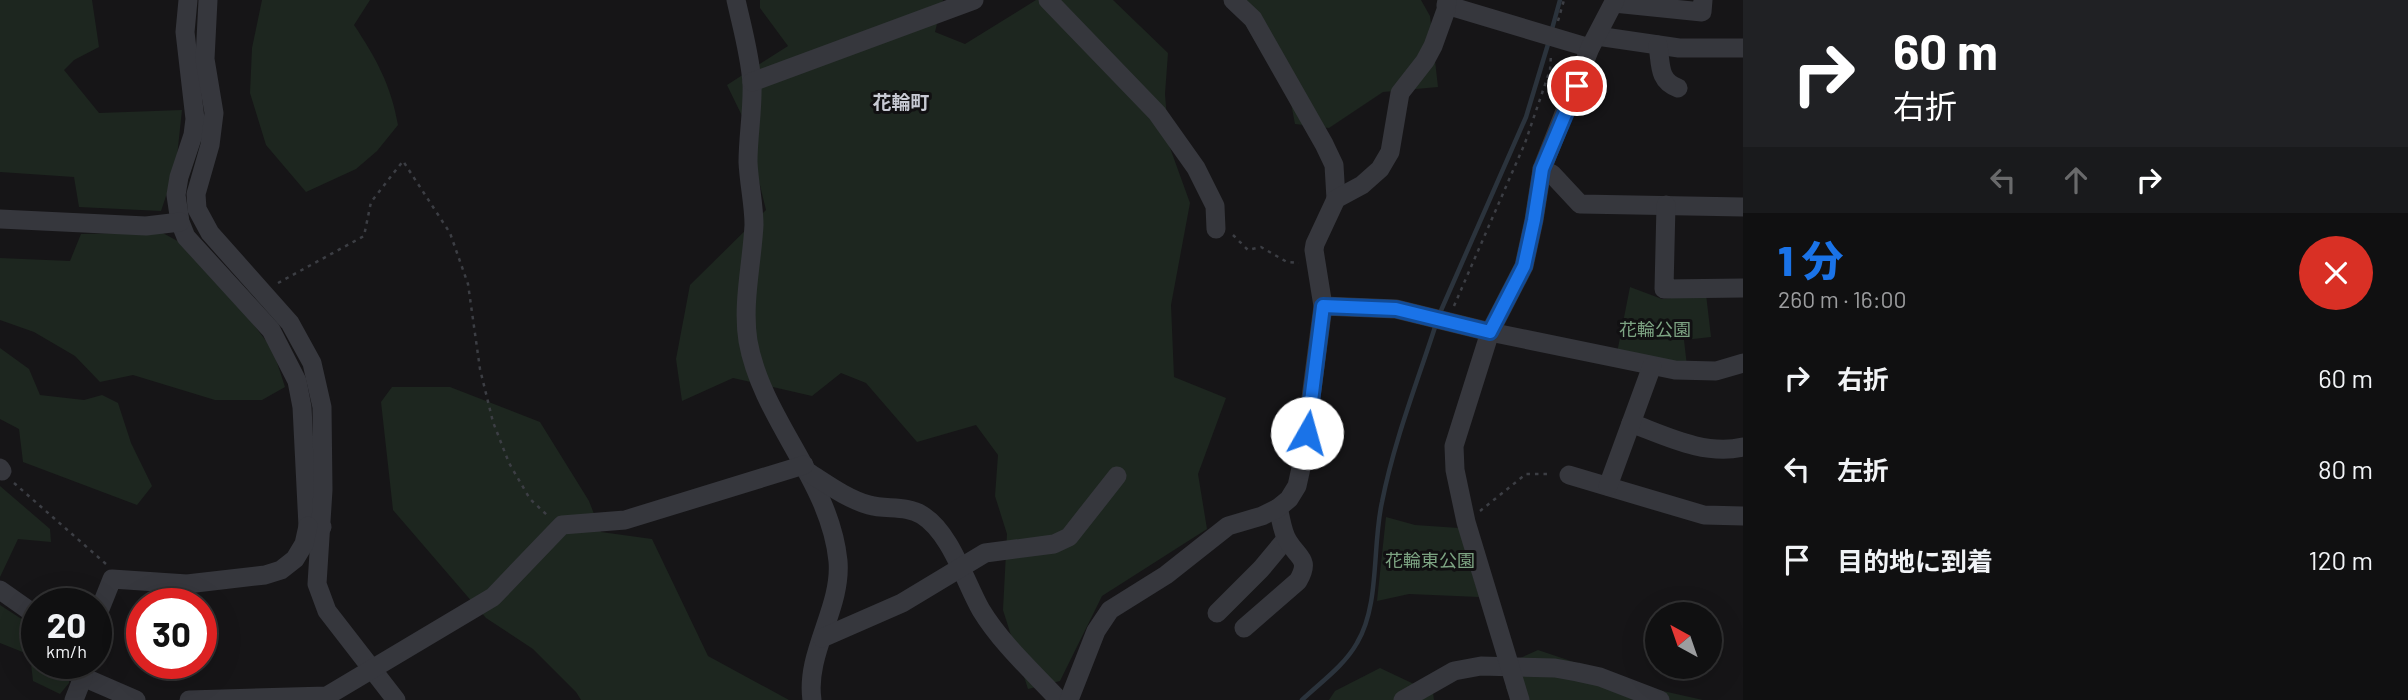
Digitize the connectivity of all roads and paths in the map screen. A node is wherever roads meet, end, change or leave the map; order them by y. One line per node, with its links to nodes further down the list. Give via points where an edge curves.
1 (188, 0): 22 (street, via 185,32 195,119 176,195)
2 (208, 0): 26 (street, via 205,59 214,113 196,194 197,209 210,233)
3 (736, 0): 15 (street)
4 (974, 0): 15 (street)
5 (1048, 0): 23 (street, via 1157,113 1196,168 1215,206)
6 (1233, 0): 18 (street, via 1253,19 1324,144 1334,165)
7 (1564, 0): 11 (path)
8 (1703, 0): 9 (street, via 1702,12)
9 (1614, 2): 12 (street)
10 (1447, 3): 11 (street); 18 (street, via 1433,46 1400,93 1390,152 1362,186)
11 (1553, 36): 12 (street); 28 (path, via 1550,70 1525,142)
12 (1594, 42): 13 (street); 17 (street)
13 (1658, 45): 14 (street); 16 (street, via 1664,78)
14 (1743, 48)
15 (752, 82): 34 (street, via 748,146 754,221 748,341 760,380)
16 (1678, 89)
17 (1542, 169): 19 (street, via 1580,204); 29 (street, via 1524,266)
18 (1336, 200): 24 (street, via 1315,244)
19 (1666, 205): 20 (street); 25 (street, via 1664,289)
20 (1743, 207)
21 (0, 219): 22 (street, via 146,226)
22 (180, 222): 43 (street, via 186,236 271,330 297,382)
23 (1216, 229): 24 (path, via 1231,233 1248,250 1261,247 1287,262)
24 (1316, 264): 27 (street)
25 (1743, 288)
26 (262, 291): 42 (path, via 364,236 371,202 403,162 455,246 468,284 493,422 509,463 530,499); 43 (street, via 296,333 319,384 323,407)
27 (1323, 306): 28 (street, via 1396,309); 39 (street, via 1297,486)
28 (1447, 322): 29 (street)
29 (1490, 332): 31 (street); 41 (street, via 1454,446)
30 (1743, 363): 31 (street, via 1696,373)
31 (1652, 366): 32 (street)
32 (1631, 423): 33 (street, via 1702,447); 38 (street)
33 (1743, 447)
34 (805, 468): 42 (street, via 625,520); 45 (street, via 870,505 922,515 938,530); 52 (street, via 830,528 838,562)
35 (1, 470): 46 (path, via 105,562)
36 (1569, 474): 38 (street); 41 (path, via 1526,474)
37 (1117, 476): 45 (street, via 1069,537 1054,544 985,554)
38 (1608, 486): 40 (street, via 1704,515)
39 (1278, 508): 44 (street); 63 (street, via 1228,526 1166,575 1110,610 1091,642)
40 (1743, 516)
41 (1466, 522): 53 (street)
42 (562, 525): 54 (street, via 493,597)
43 (315, 526): 46 (street, via 295,559 265,575 187,584); 54 (street, via 321,598)
44 (1286, 539): 50 (street); 51 (street, via 1300,555 1304,571)
45 (960, 567): 52 (street, via 902,603); 62 (street, via 982,611)
46 (112, 579): 47 (street)
47 (108, 588)
48 (0, 590): 49 (street)
49 (21, 605)
50 (1217, 612)
51 (1244, 628)
52 (822, 638): 61 (street, via 812,674)
53 (1511, 666): 64 (street, via 1454,671); 65 (street); 66 (street, via 1600,677)
54 (372, 667): 59 (street, via 327,696); 60 (street)
55 (80, 679): 57 (street)
56 (99, 679): 58 (street)
57 (74, 700)
58 (136, 700)
59 (189, 700)
60 (396, 700)
61 (812, 700)
62 (1059, 700)
63 (1069, 700)
64 (1403, 700)
65 (1520, 700)
66 (1660, 700)

